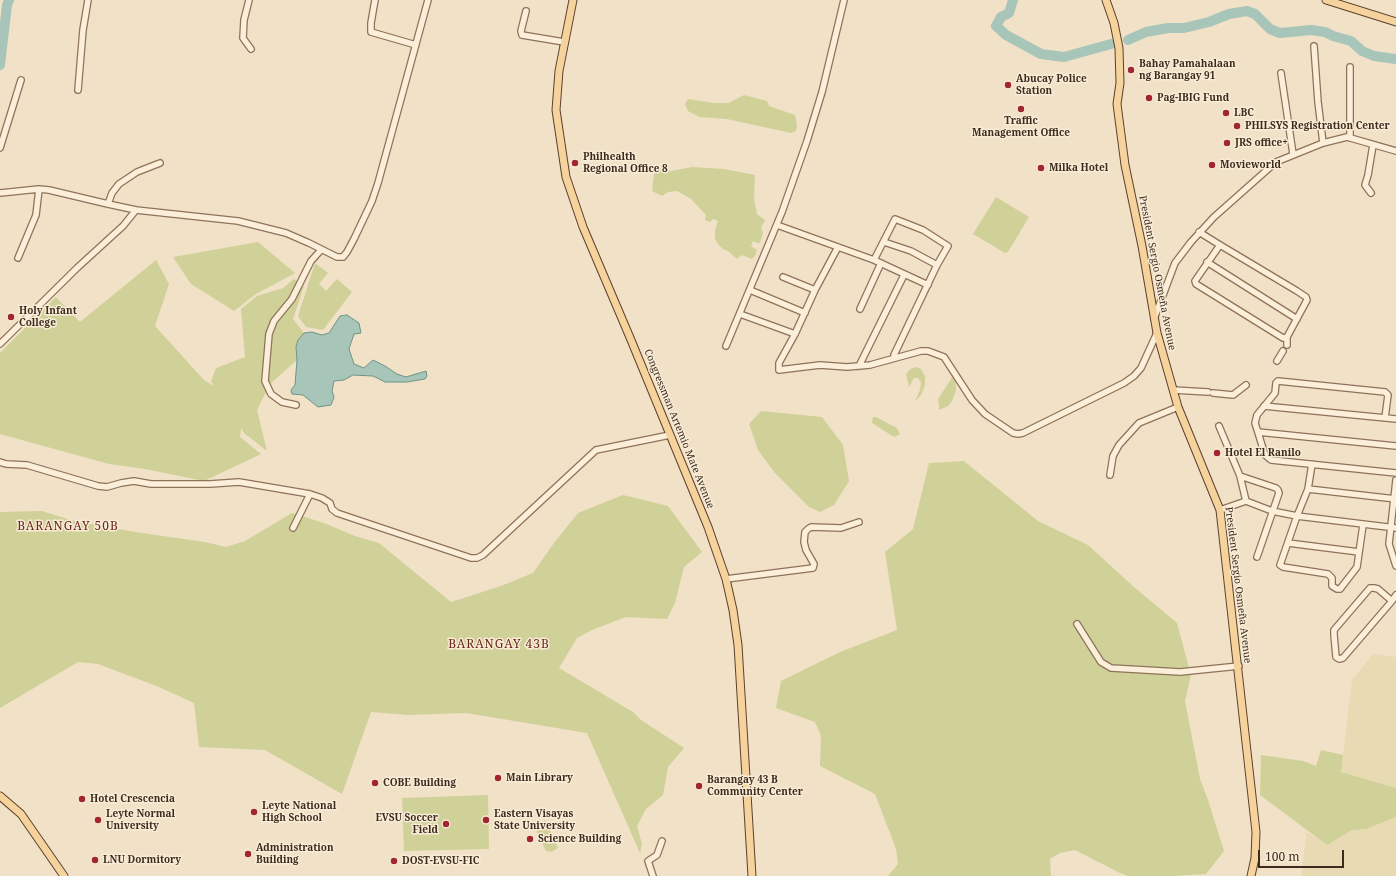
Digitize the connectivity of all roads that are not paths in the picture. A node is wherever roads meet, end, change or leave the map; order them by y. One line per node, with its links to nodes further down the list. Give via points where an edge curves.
1 (88, 0): 18 (street)
2 (249, 0): 14 (street, via 243,38)
3 (375, 0): 12 (street, via 371,32)
4 (428, 0): 12 (street)
5 (573, 0): 11 (main road, Congressman Artemio Mate Avenue)
6 (844, 0): 31 (street, via 820,99)
7 (1106, 0): 50 (main road, President Sergio Osmeña Avenue, via 1119,48 1120,83 1117,107 1125,165)
8 (1326, 0): 10 (main road)
9 (526, 11): 11 (street, via 520,31 522,35)
10 (1396, 22)
11 (564, 42): 71 (main road, Congressman Artemio Mate Avenue, via 556,110 569,188)
12 (416, 46): 36 (street, via 378,183 354,239 342,257)
13 (1314, 46): 20 (street)
14 (251, 49)
15 (1350, 67): 19 (street)
16 (1281, 73): 24 (street)
17 (21, 80): 22 (street)
18 (78, 90)
19 (1350, 138): 20 (street, via 1338,138); 21 (street)
20 (1323, 143): 24 (street)
21 (1373, 144): 23 (street); 28 (street, via 1365,185)
22 (0, 148)
23 (1396, 152)
24 (1294, 154): 32 (street, via 1276,162)
25 (160, 163): 29 (street, via 137,172 119,184)
26 (39, 189): 27 (street); 29 (street); 37 (street, via 36,214)
27 (0, 193)
28 (1371, 193)
29 (108, 204): 30 (street)
30 (136, 210): 36 (street, via 238,221 286,234); 55 (street, via 118,231)
31 (777, 225): 35 (street); 45 (street)
32 (1199, 232): 34 (street); 50 (street, via 1175,263)
33 (884, 242): 38 (street); 41 (street, via 911,251); 41 (street, via 895,219 923,230 948,246)
34 (1220, 245): 39 (street); 51 (street, via 1306,298)
35 (838, 247): 38 (street); 46 (street)
36 (321, 250): 64 (street, via 311,261 292,299 274,321 269,334 265,381 271,394 282,402)
37 (18, 258)
38 (874, 260): 40 (street)
39 (1207, 262): 51 (street); 54 (street, via 1195,281 1196,284 1283,338)
40 (880, 263): 42 (street); 47 (street)
41 (937, 265): 44 (street)
42 (904, 275): 44 (street); 61 (street)
43 (783, 277): 46 (street)
44 (928, 285): 59 (street, via 894,355)
45 (750, 290): 48 (street); 49 (street)
46 (815, 290): 48 (street)
47 (860, 309)
48 (805, 312): 53 (street)
49 (740, 314): 53 (street); 57 (street)
50 (1154, 319): 52 (main road, President Sergio Osmeña Avenue)
51 (1297, 319): 54 (street)
52 (1157, 333): 59 (street, via 1141,368 1134,376 1018,434 985,414 972,400 941,355 921,351); 63 (main road, President Sergio Osmeña Avenue)
53 (795, 334): 61 (street, via 779,364 779,370 820,365)
54 (1287, 337): 56 (street)
55 (0, 344)
56 (1287, 345)
57 (726, 346)
58 (1284, 351): 60 (street)
59 (895, 358): 61 (street)
60 (1277, 361)
61 (859, 366)
62 (1246, 386): 63 (street, via 1233,395)
63 (1173, 390): 65 (main road, President Sergio Osmeña Avenue)
64 (296, 405)
65 (1178, 406): 76 (street, via 1139,423 1119,445 1113,456); 83 (main road, President Sergio Osmeña Avenue)
66 (1264, 406): 67 (street); 67 (street, via 1275,394 1278,381 1386,392 1388,395); 70 (street, via 1255,423)
67 (1385, 418): 68 (street)
68 (1396, 419)
69 (1219, 426): 77 (street)
70 (1258, 432): 72 (street); 74 (street, via 1267,458)
71 (670, 435): 80 (street, via 596,450 477,558 337,513 330,503); 94 (main road, Congressman Artemio Mate Avenue, via 711,534)
72 (1396, 446)
73 (0, 462): 80 (street, via 27,465 107,487 134,481 151,484 239,482)
74 (1312, 464): 75 (street); 79 (street)
75 (1396, 472)
76 (1110, 475)
77 (1240, 476): 82 (street); 84 (street, via 1278,490)
78 (1396, 480): 81 (street)
79 (1308, 489): 81 (street); 85 (street)
80 (310, 494): 88 (street)
81 (1395, 499): 89 (street)
82 (1246, 501): 83 (street); 84 (street)
83 (1220, 510): 98 (main road, President Sergio Osmeña Avenue)
84 (1272, 511): 85 (street); 92 (street)
85 (1297, 516): 87 (street); 90 (street)
86 (859, 522): 94 (street, via 841,528 808,529 804,542 814,564 813,568)
87 (1363, 525): 89 (street); 91 (street)
88 (294, 528)
89 (1393, 528): 93 (street, via 1389,544)
90 (1288, 543): 91 (street); 91 (street, via 1280,565 1328,574 1332,578 1332,586 1337,589 1357,567)
91 (1359, 552)
92 (1258, 557)
93 (1396, 566)
94 (726, 579): 103 (main road, Congressman Artemio Mate Avenue, via 738,645)
95 (1396, 595): 96 (street)
96 (1392, 601): 96 (street, via 1378,589 1370,588 1334,630 1336,658 1343,658)
97 (1077, 624): 98 (street, via 1101,662 1111,668 1180,672)
98 (1239, 666): 104 (main road, President Sergio Osmeña Avenue, via 1256,832)
99 (0, 796): 101 (main road, via 21,814)
100 (662, 840): 102 (street, via 657,855 648,861)
101 (64, 876)
102 (653, 876)
103 (752, 876)
104 (1251, 876)

